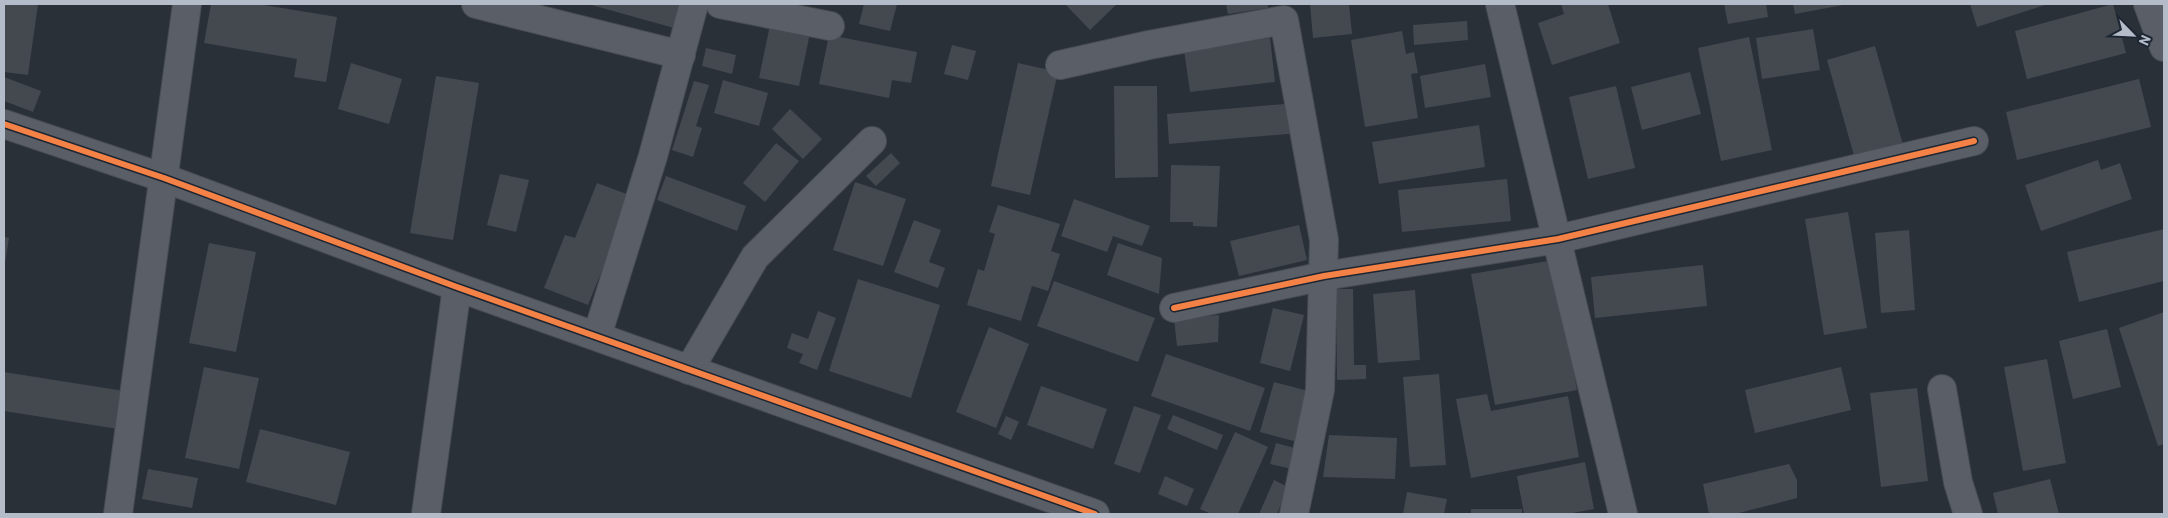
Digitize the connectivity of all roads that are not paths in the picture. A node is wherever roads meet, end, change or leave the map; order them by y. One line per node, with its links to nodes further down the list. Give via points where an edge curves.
1 (187, 4): 14 (street)
2 (476, 4): 9 (street)
3 (694, 4): 9 (street)
4 (720, 4): 7 (street)
5 (1500, 4): 15 (street)
6 (2148, 4): 8 (street)
7 (830, 26)
8 (2164, 47)
9 (681, 55): 19 (street)
10 (1060, 65): 16 (street, via 1284,20 1324,240)
11 (4, 124): 14 (street)
12 (872, 141): 20 (street, via 754,257)
13 (1974, 141): 15 (street)
14 (164, 178): 17 (street); 22 (street)
15 (1558, 239): 16 (street); 26 (street)
16 (1324, 276): 18 (street); 25 (street, via 1320,390)
17 (457, 288): 19 (street); 23 (street)
18 (1174, 308)
19 (597, 336): 20 (street)
20 (689, 370): 24 (street)
21 (1942, 389): 27 (street, via 1958,482)
22 (118, 514)
23 (426, 514)
24 (1095, 514)
25 (1294, 514)
26 (1622, 514)
27 (1968, 514)

